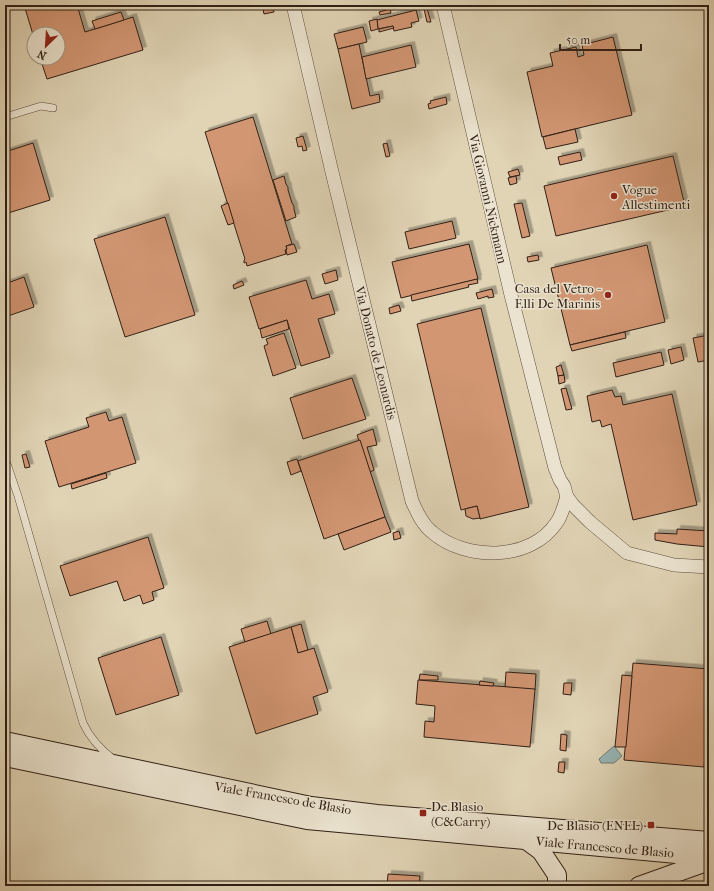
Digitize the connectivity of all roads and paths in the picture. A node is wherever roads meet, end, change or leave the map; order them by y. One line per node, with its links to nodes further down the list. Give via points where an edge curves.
1 (293, 5): 6 (street, Via Donato de Leonardis, via 412,501 421,519 432,532 459,547 510,553 523,549 547,534)
2 (443, 5): 6 (street, Via Giovanni Nickmann, via 555,468)
3 (53, 108): 4 (lane, via 40,106)
4 (5, 117)
5 (5, 458): 10 (lane, via 83,723 89,735)
6 (570, 501): 7 (street, via 590,522 627,553 674,565)
7 (709, 567)
8 (5, 741): 10 (street, Viale Francesco de Blasio)
9 (5, 757): 11 (street, Viale Francesco de Blasio, via 307,820)
10 (121, 766): 12 (street, Viale Francesco de Blasio, via 318,807)
11 (526, 840): 13 (street, Viale Francesco de Blasio); 15 (street, via 541,851 558,875)
12 (709, 841)
13 (709, 857)
14 (709, 861): 16 (street)
15 (557, 886)
16 (639, 886)

